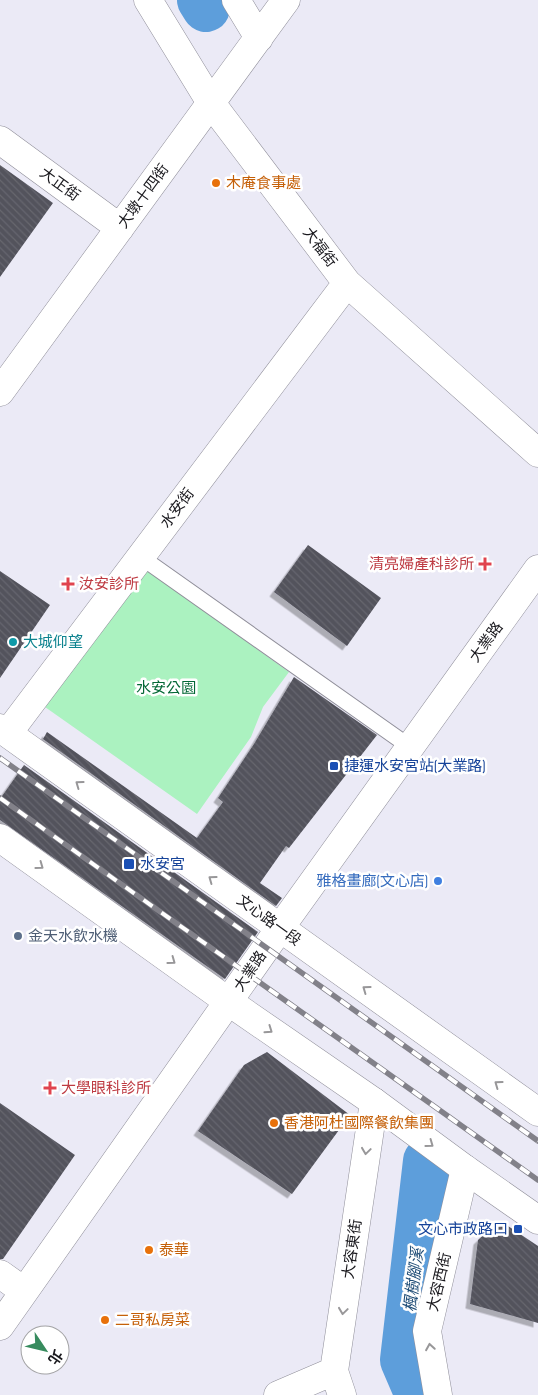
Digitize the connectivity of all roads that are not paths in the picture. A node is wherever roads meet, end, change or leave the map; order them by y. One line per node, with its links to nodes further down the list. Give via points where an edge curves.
1 (148, 0): 5 (street, 大福街)
2 (236, 0): 4 (street)
3 (286, 0): 4 (street, 大墩十四街)
4 (259, 38): 5 (street, 大墩十四街)
5 (211, 102): 7 (street, 大墩十四街); 8 (street, 大福街)
6 (0, 140): 7 (street, 大正街)
7 (120, 228): 9 (street, 大墩十四街)
8 (347, 283): 10 (street, 大福街); 11 (street, 水安街)
9 (0, 392)
10 (538, 453)
11 (141, 557): 13 (street, 水安街); 14 (lane)
12 (538, 569): 14 (street, 大業路)
13 (4, 731): 16 (street, 文心路一段, one-way to 13)
14 (410, 747): 16 (street, 大業路)
15 (0, 838): 17 (street, one-way to 17)
16 (280, 928): 17 (street, 大業路); 19 (street, 文心路一段, one-way to 16)
17 (229, 1002): 18 (street, one-way to 18); 23 (street, 大業路)
18 (374, 1102): 20 (street, one-way to 20); 25 (street, 大容東街, one-way to 25)
19 (538, 1112)
20 (465, 1169): 21 (street); 27 (street, 大容西街, one-way to 20, via 427,1331)
21 (538, 1220)
22 (0, 1274): 23 (street)
23 (24, 1291): 24 (street, 大業路)
24 (0, 1326)
25 (338, 1383): 26 (street)
26 (278, 1395)
27 (438, 1395)

